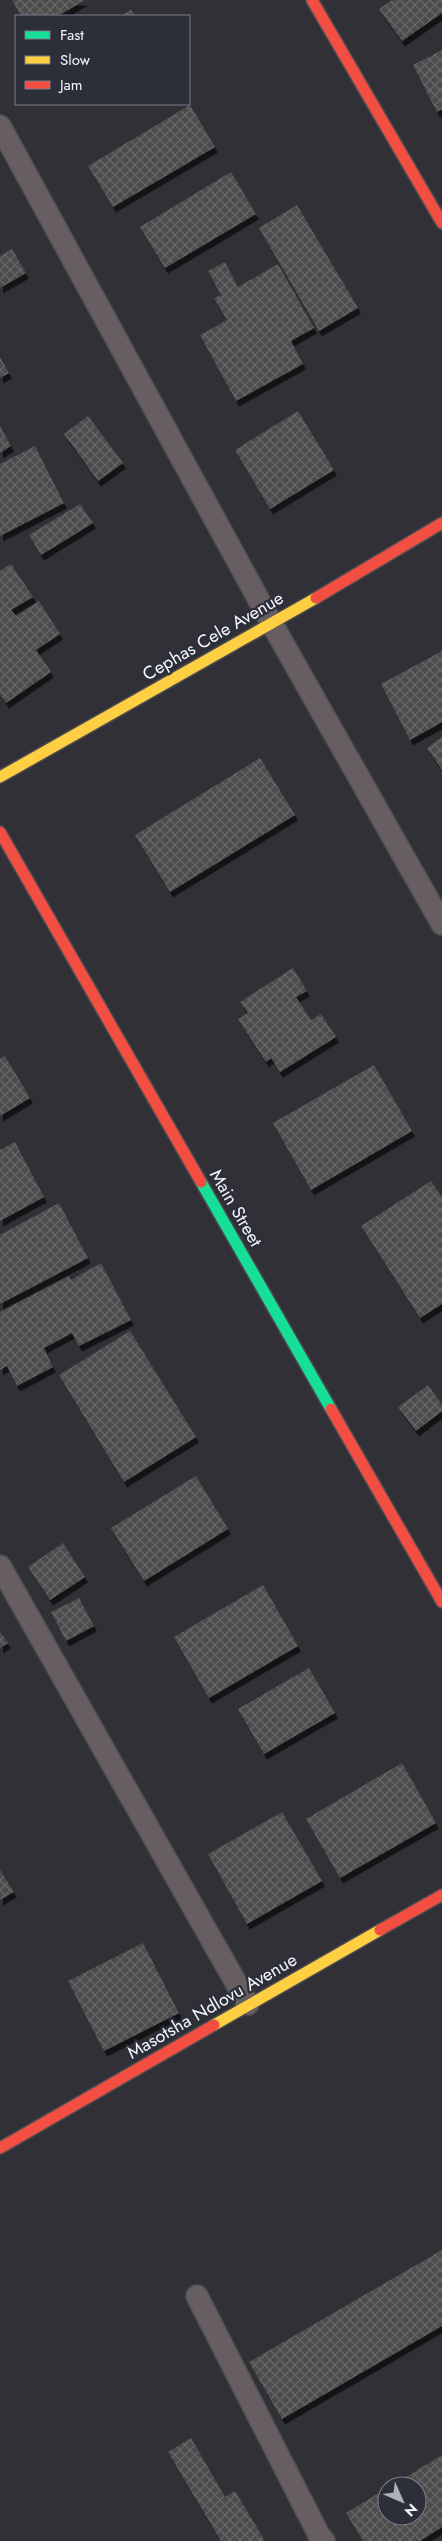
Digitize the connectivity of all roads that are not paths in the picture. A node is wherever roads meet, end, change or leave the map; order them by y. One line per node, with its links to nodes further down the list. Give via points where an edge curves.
1 (312, 0): 3 (main road)
2 (0, 126): 5 (lane)
3 (442, 223)
4 (442, 523): 5 (main road, Cephas Cele Avenue)
5 (272, 624): 6 (main road, Cephas Cele Avenue); 8 (lane)
6 (0, 777)
7 (0, 832): 10 (main road, Main Street)
8 (442, 924)
9 (0, 1566): 12 (lane)
10 (442, 1602)
11 (442, 1895): 12 (main road, Masotsha Ndlovu Avenue)
12 (248, 2004): 13 (main road, Masotsha Ndlovu Avenue)
13 (0, 2148)
14 (197, 2296): 15 (lane)
15 (324, 2541)

